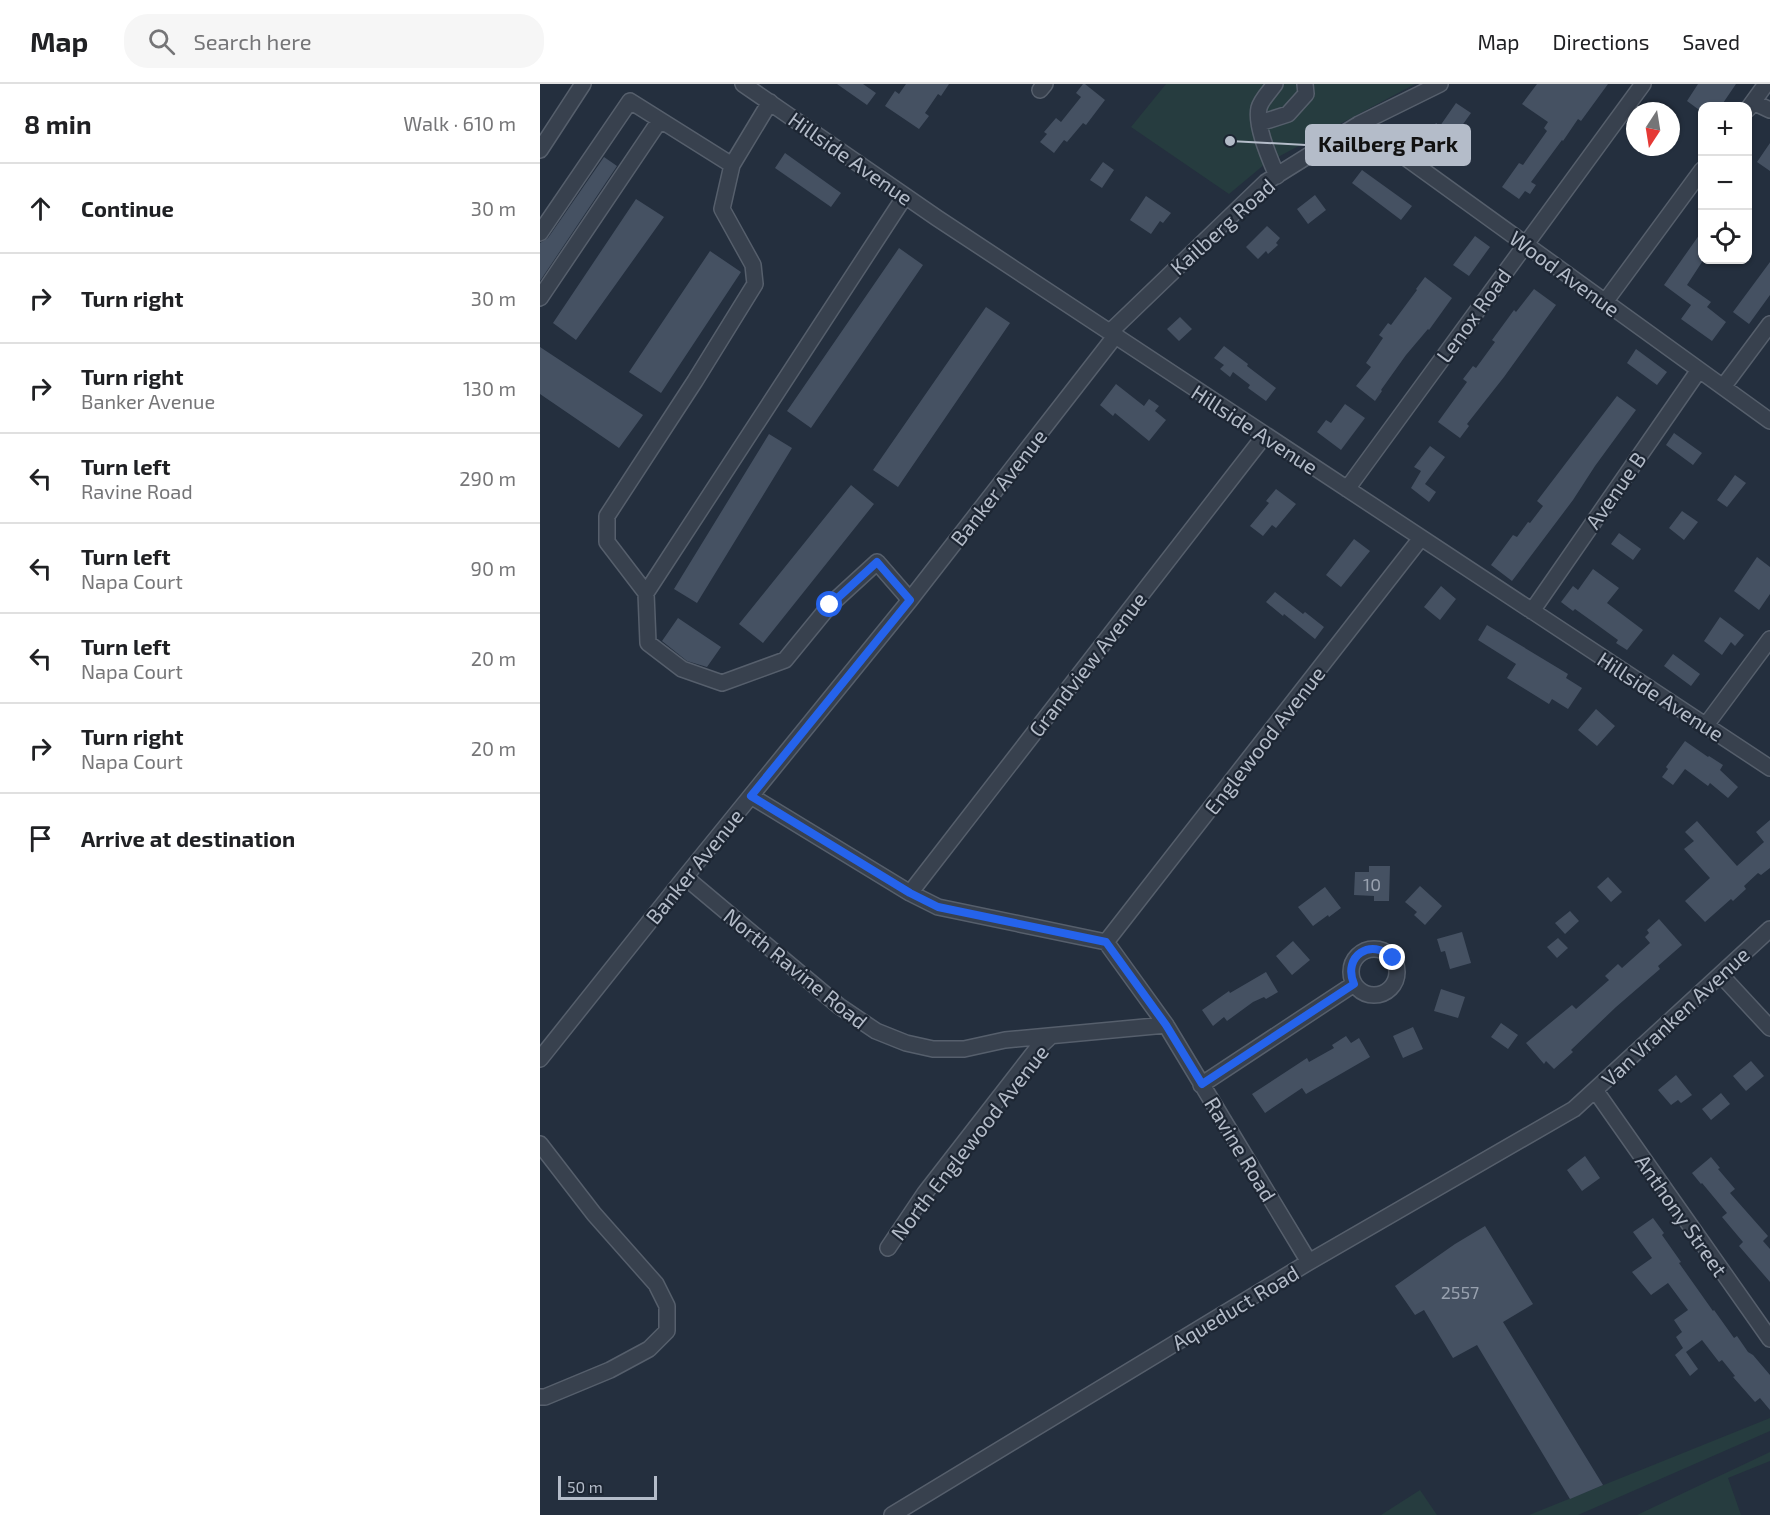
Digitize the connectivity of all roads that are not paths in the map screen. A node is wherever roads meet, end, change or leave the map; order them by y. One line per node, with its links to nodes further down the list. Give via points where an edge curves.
1 (583, 84): 15 (street)
2 (743, 84): 8 (street, Hillside Avenue)
3 (1275, 84): 13 (street, via 1259,107)
4 (1305, 84): 13 (street, via 1306,94 1287,114)
5 (1440, 84): 14 (street, Kailberg Road)
6 (1643, 84): 21 (street, Lenox Road)
7 (1766, 84): 9 (street)
8 (770, 102): 16 (street); 19 (street, Hillside Avenue)
9 (1752, 103)
10 (1752, 106): 11 (street)
11 (1770, 110)
12 (660, 120): 16 (street); 20 (street, via 630,101); 22 (street)
13 (1260, 123): 18 (street, via 1264,146)
14 (1359, 124): 18 (street, Kailberg Road); 21 (street, Wood Avenue)
15 (540, 150)
16 (732, 165): 32 (street, via 722,209 753,265 755,284 607,516 607,542)
17 (1698, 175): 23 (street)
18 (1277, 176): 25 (street, Kailberg Road, via 1199,245)
19 (905, 196): 25 (street, Hillside Avenue); 32 (street)
20 (540, 233)
21 (1525, 244): 23 (street, Wood Avenue); 30 (street, Lenox Road)
22 (540, 298)
23 (1605, 302): 26 (street, Wood Avenue)
24 (1770, 324): 27 (street)
25 (1113, 333): 29 (street, Hillside Avenue); 33 (street, Banker Avenue)
26 (1699, 370): 27 (street, Wood Avenue); 34 (street, Avenue B)
27 (1723, 387): 28 (street, Wood Avenue)
28 (1770, 421)
29 (1265, 435): 30 (street, Hillside Avenue); 40 (street, Grandview Avenue)
30 (1347, 489): 31 (street, Hillside Avenue)
31 (1421, 538): 34 (street, Hillside Avenue); 42 (street, Englewood Avenue)
32 (646, 593): 33 (street, via 648,642 682,669 722,683 785,660 830,605 877,562)
33 (910, 600): 38 (street, Banker Avenue)
34 (1532, 611): 36 (street, Hillside Avenue)
35 (1770, 639): 36 (street)
36 (1706, 725): 37 (street, Hillside Avenue)
37 (1770, 768)
38 (751, 796): 39 (street, Banker Avenue); 40 (street)
39 (685, 877): 47 (street, North Ravine Road, via 839,1006 876,1031 933,1049); 48 (street, Banker Avenue)
40 (910, 893): 42 (street, via 938,907)
41 (1770, 929): 43 (street, Van Vranken Avenue)
42 (1106, 942): 45 (street, Ravine Road)
43 (1721, 975): 46 (street); 50 (street, Van Vranken Avenue)
44 (1354, 984): 49 (street)
45 (1166, 1025): 47 (street, North Ravine Road); 49 (street, Ravine Road)
46 (1770, 1028)
47 (1051, 1036): 53 (street, North Englewood Avenue, via 952,1157)
48 (540, 1059)
49 (1202, 1084): 54 (street, Ravine Road)
50 (1595, 1090): 51 (street, Van Vranken Avenue); 55 (street, Anthony Street)
51 (1580, 1104): 54 (street, Aqueduct Road)
52 (541, 1149): 56 (street, via 656,1284 666,1306 667,1331 649,1349 610,1370)
53 (888, 1248)
54 (1309, 1262): 57 (street, Aqueduct Road)
55 (1770, 1339)
56 (540, 1397)
57 (892, 1515)

